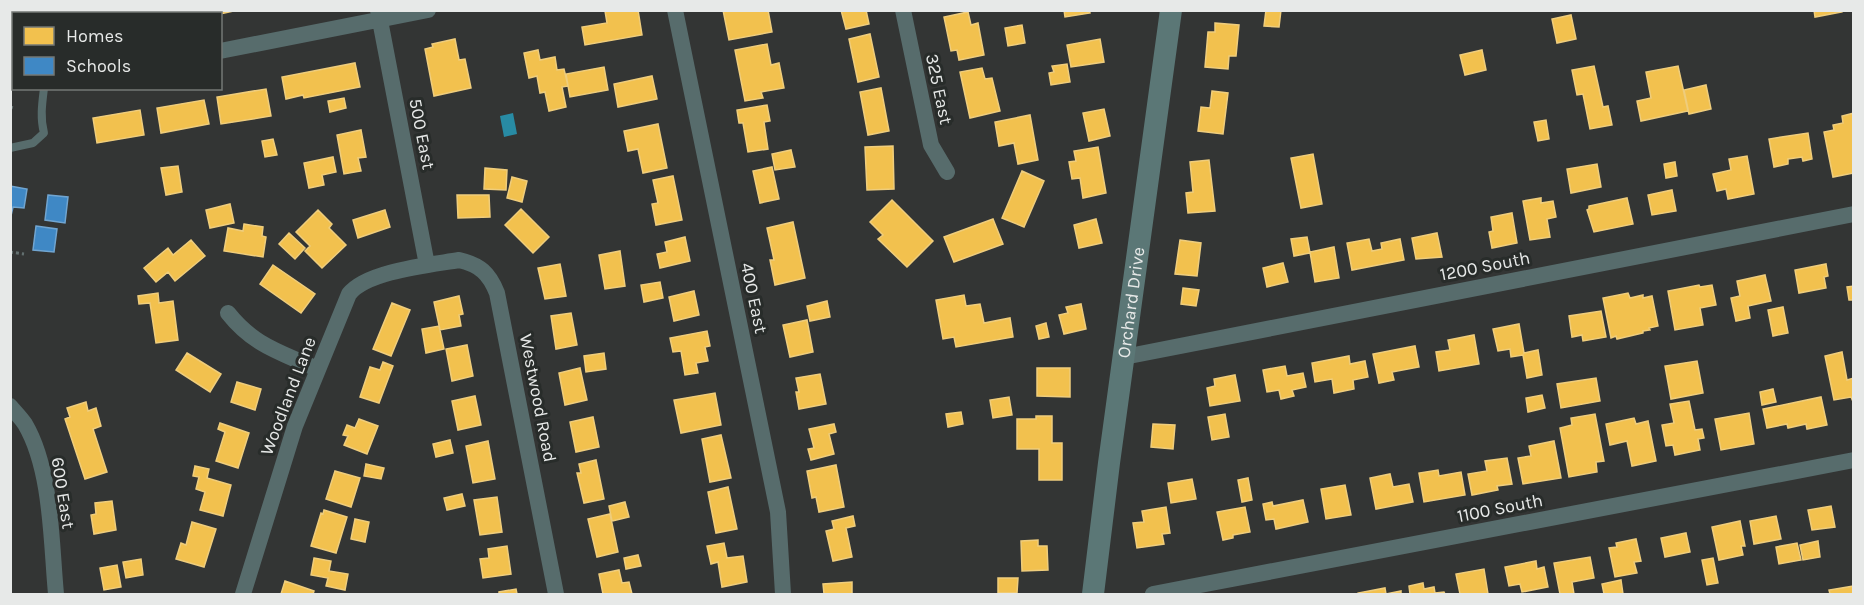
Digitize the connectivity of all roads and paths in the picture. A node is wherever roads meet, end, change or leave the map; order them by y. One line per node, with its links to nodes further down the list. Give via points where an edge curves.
1 (428, 10): 5 (street)
2 (675, 10): 22 (street, 400 East, via 778,512)
3 (903, 10): 9 (street, 325 East, via 931,145)
4 (1172, 10): 15 (main road, Orchard Drive)
5 (379, 15): 6 (street); 13 (street, 500 East)
6 (222, 51)
7 (44, 90): 8 (lane, via 44,133 33,143)
8 (10, 148)
9 (947, 172)
10 (1854, 214): 15 (street, 1200 South)
11 (10, 252): 12 (path)
12 (24, 254)
13 (427, 265): 16 (street, Woodland Lane, via 375,277 354,288); 21 (street, Westwood Road, via 459,260 472,263 484,270 497,293)
14 (228, 313): 16 (street, via 258,342)
15 (1124, 357): 23 (main road, Orchard Drive)
16 (317, 369): 20 (street, Woodland Lane, via 276,484)
17 (10, 406): 19 (street, 600 East, via 35,444 41,466)
18 (1854, 460): 24 (street, 1100 South)
19 (56, 594)
20 (243, 594)
21 (556, 594)
22 (783, 594)
23 (1094, 594)
24 (1154, 594)

